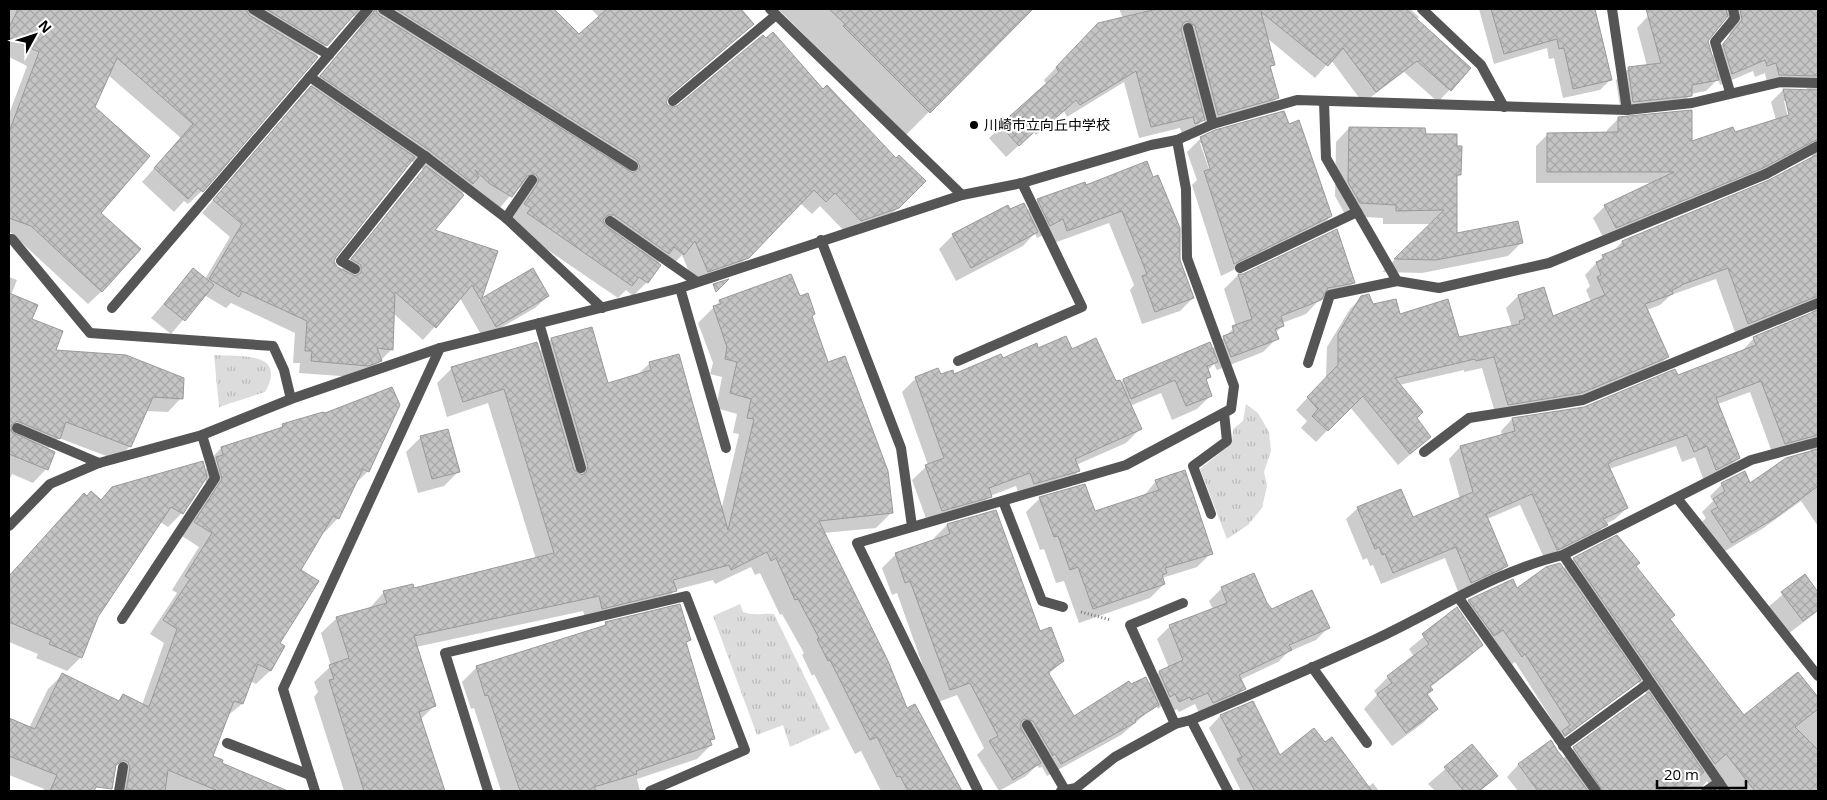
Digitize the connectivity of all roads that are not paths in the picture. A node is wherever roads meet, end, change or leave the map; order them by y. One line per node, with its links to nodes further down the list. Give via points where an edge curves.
1 (253, 9): 9 (street)
2 (368, 9): 9 (street)
3 (383, 9): 21 (street)
4 (1422, 9): 15 (street, via 1481,65)
5 (1612, 9): 16 (street)
6 (1732, 9): 12 (street, via 1735,18 1716,42)
7 (773, 12): 13 (street); 24 (street)
8 (1188, 28): 17 (street)
9 (329, 55): 10 (street)
10 (310, 77): 20 (street); 36 (street)
11 (1818, 83): 12 (street, via 1780,82)
12 (1730, 92): 16 (street, via 1692,103)
13 (673, 101)
14 (1324, 102): 15 (street); 17 (street, via 1297,100); 25 (street, via 1326,158)
15 (1504, 107): 16 (street)
16 (1626, 110)
17 (1213, 124): 18 (street)
18 (1177, 140): 23 (street); 43 (street, via 1186,189 1187,258 1234,386 1231,409)
19 (1818, 146): 32 (street, via 1766,174 1549,263 1439,288)
20 (425, 156): 26 (street); 31 (street, via 340,262)
21 (633, 166)
22 (532, 180): 26 (street)
23 (1022, 183): 24 (street); 40 (street, via 1082,307)
24 (962, 195): 29 (street)
25 (1356, 212): 30 (street); 32 (street)
26 (506, 218): 37 (street)
27 (610, 221): 33 (street)
28 (9, 238): 42 (street, via 90,333 273,346 284,370)
29 (822, 240): 33 (street); 55 (street, via 901,448)
30 (1240, 268)
31 (356, 269)
32 (1397, 281): 41 (street, via 1330,296)
33 (697, 282): 34 (street)
34 (680, 288): 37 (street); 47 (street)
35 (1818, 304): 48 (street, via 1583,400 1469,418)
36 (112, 308)
37 (602, 308): 38 (street)
38 (539, 323): 39 (street); 50 (street)
39 (440, 348): 42 (street); 71 (street, via 283,689)
40 (958, 362)
41 (1308, 363)
42 (291, 400): 45 (street)
43 (1224, 413): 52 (street, via 1126,465); 53 (street, via 1227,441 1193,466)
44 (17, 428): 49 (street)
45 (202, 435): 49 (street); 60 (street, via 214,478)
46 (1818, 442): 51 (street, via 1751,460)
47 (726, 448)
48 (1424, 452)
49 (99, 463): 54 (street, via 50,484)
50 (581, 468)
51 (1678, 498): 56 (street); 62 (street)
52 (1003, 501): 55 (street); 59 (street, via 1042,601)
53 (1211, 514)
54 (9, 526)
55 (912, 526): 77 (street, via 856,543)
56 (1563, 555): 57 (street, via 1539,560); 63 (street)
57 (1458, 597): 61 (street, via 1377,639); 69 (street)
58 (1183, 603): 66 (street, via 1130,625)
59 (1063, 608)
60 (122, 619)
61 (1312, 667): 64 (street); 68 (street)
62 (1818, 676)
63 (1649, 683): 69 (street); 72 (street)
64 (1191, 720): 66 (street); 79 (street)
65 (1027, 724): 78 (street)
66 (1175, 724): 78 (street, via 1115,757 1076,788)
67 (227, 742): 71 (street)
68 (1367, 743)
69 (1563, 746): 80 (street)
70 (123, 767): 73 (street)
71 (310, 775): 74 (street)
72 (1719, 782): 81 (street); 82 (street)
73 (119, 791)
74 (316, 791)
75 (488, 791): 76 (street, via 446,652 686,596 745,750)
76 (650, 791)
77 (978, 791)
78 (1063, 791)
79 (1228, 791)
80 (1596, 791)
81 (1706, 791)
82 (1725, 791)

